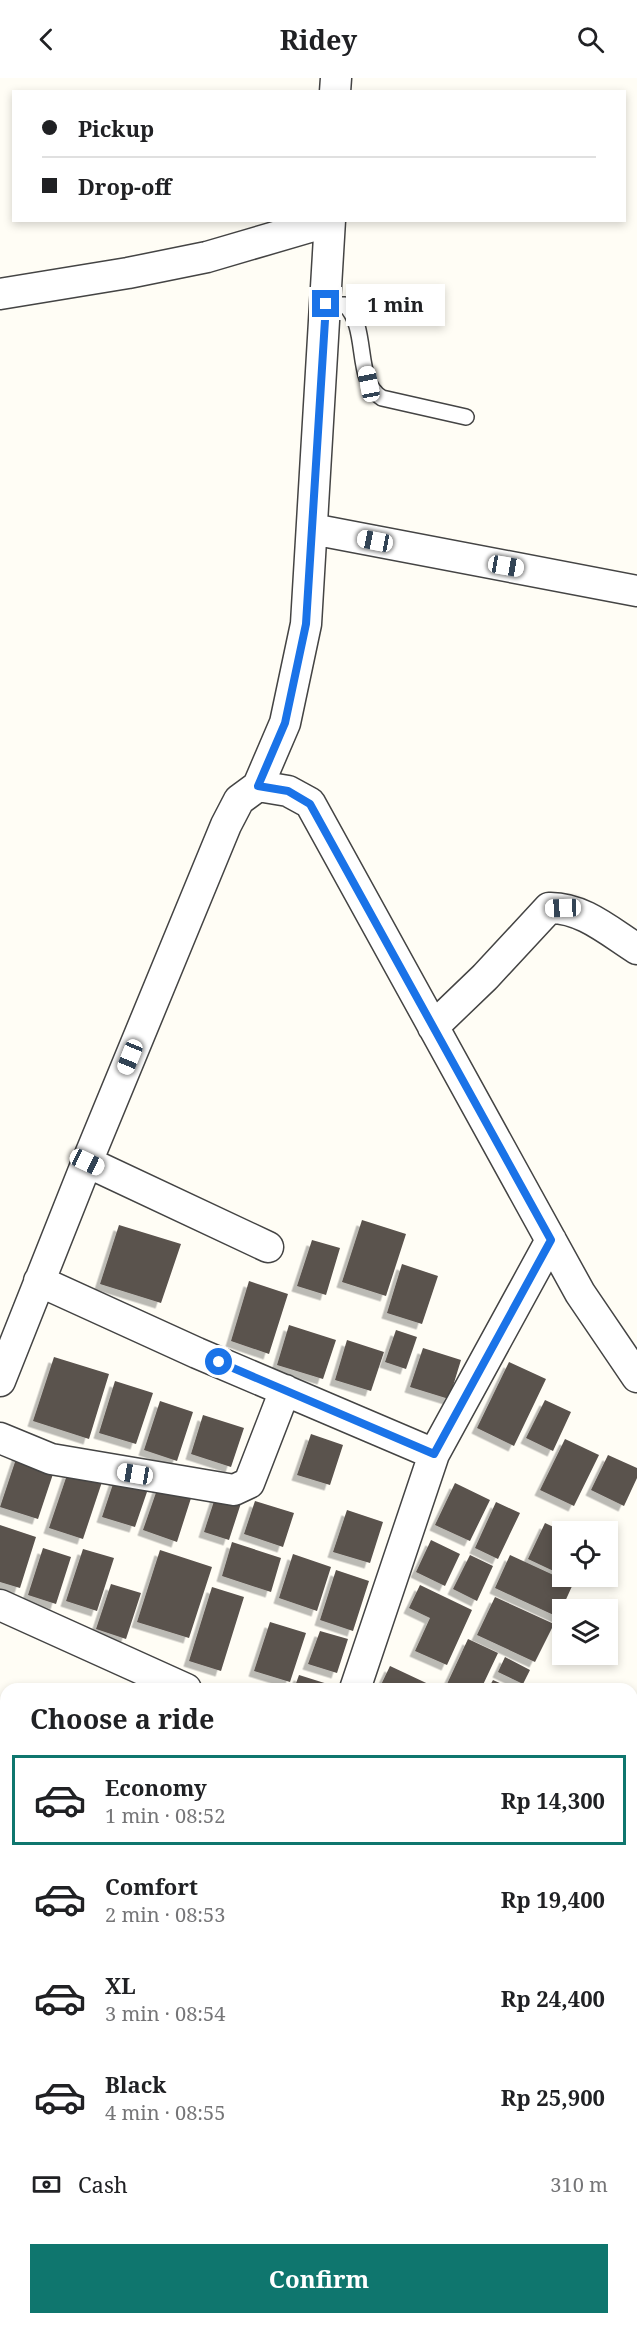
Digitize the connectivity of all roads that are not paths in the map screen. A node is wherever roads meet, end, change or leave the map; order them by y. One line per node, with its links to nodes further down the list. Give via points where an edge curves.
1 (327, 222): 3 (street, via 207,257)
2 (330, 222): 4 (street)
3 (0, 294)
4 (326, 304): 5 (lane, via 345,305 354,317 369,384 375,394); 6 (street)
5 (466, 417)
6 (312, 529): 7 (street); 8 (street, via 306,624 285,723)
7 (637, 591)
8 (258, 786): 10 (street, via 288,791 310,804); 11 (street, via 239,800 226,825)
9 (637, 949): 10 (street, via 580,914 549,908)
10 (433, 1027): 12 (street)
11 (87, 1162): 13 (street); 14 (street)
12 (551, 1240): 15 (street, via 580,1293); 19 (street)
13 (268, 1247)
14 (39, 1281): 16 (street); 17 (street)
15 (637, 1377)
16 (0, 1381)
17 (285, 1390): 18 (street, via 249,1483 234,1490 51,1459); 19 (street)
18 (0, 1438)
19 (434, 1454): 22 (street)
20 (0, 1605): 21 (street)
21 (173, 1683)
22 (358, 1683)

